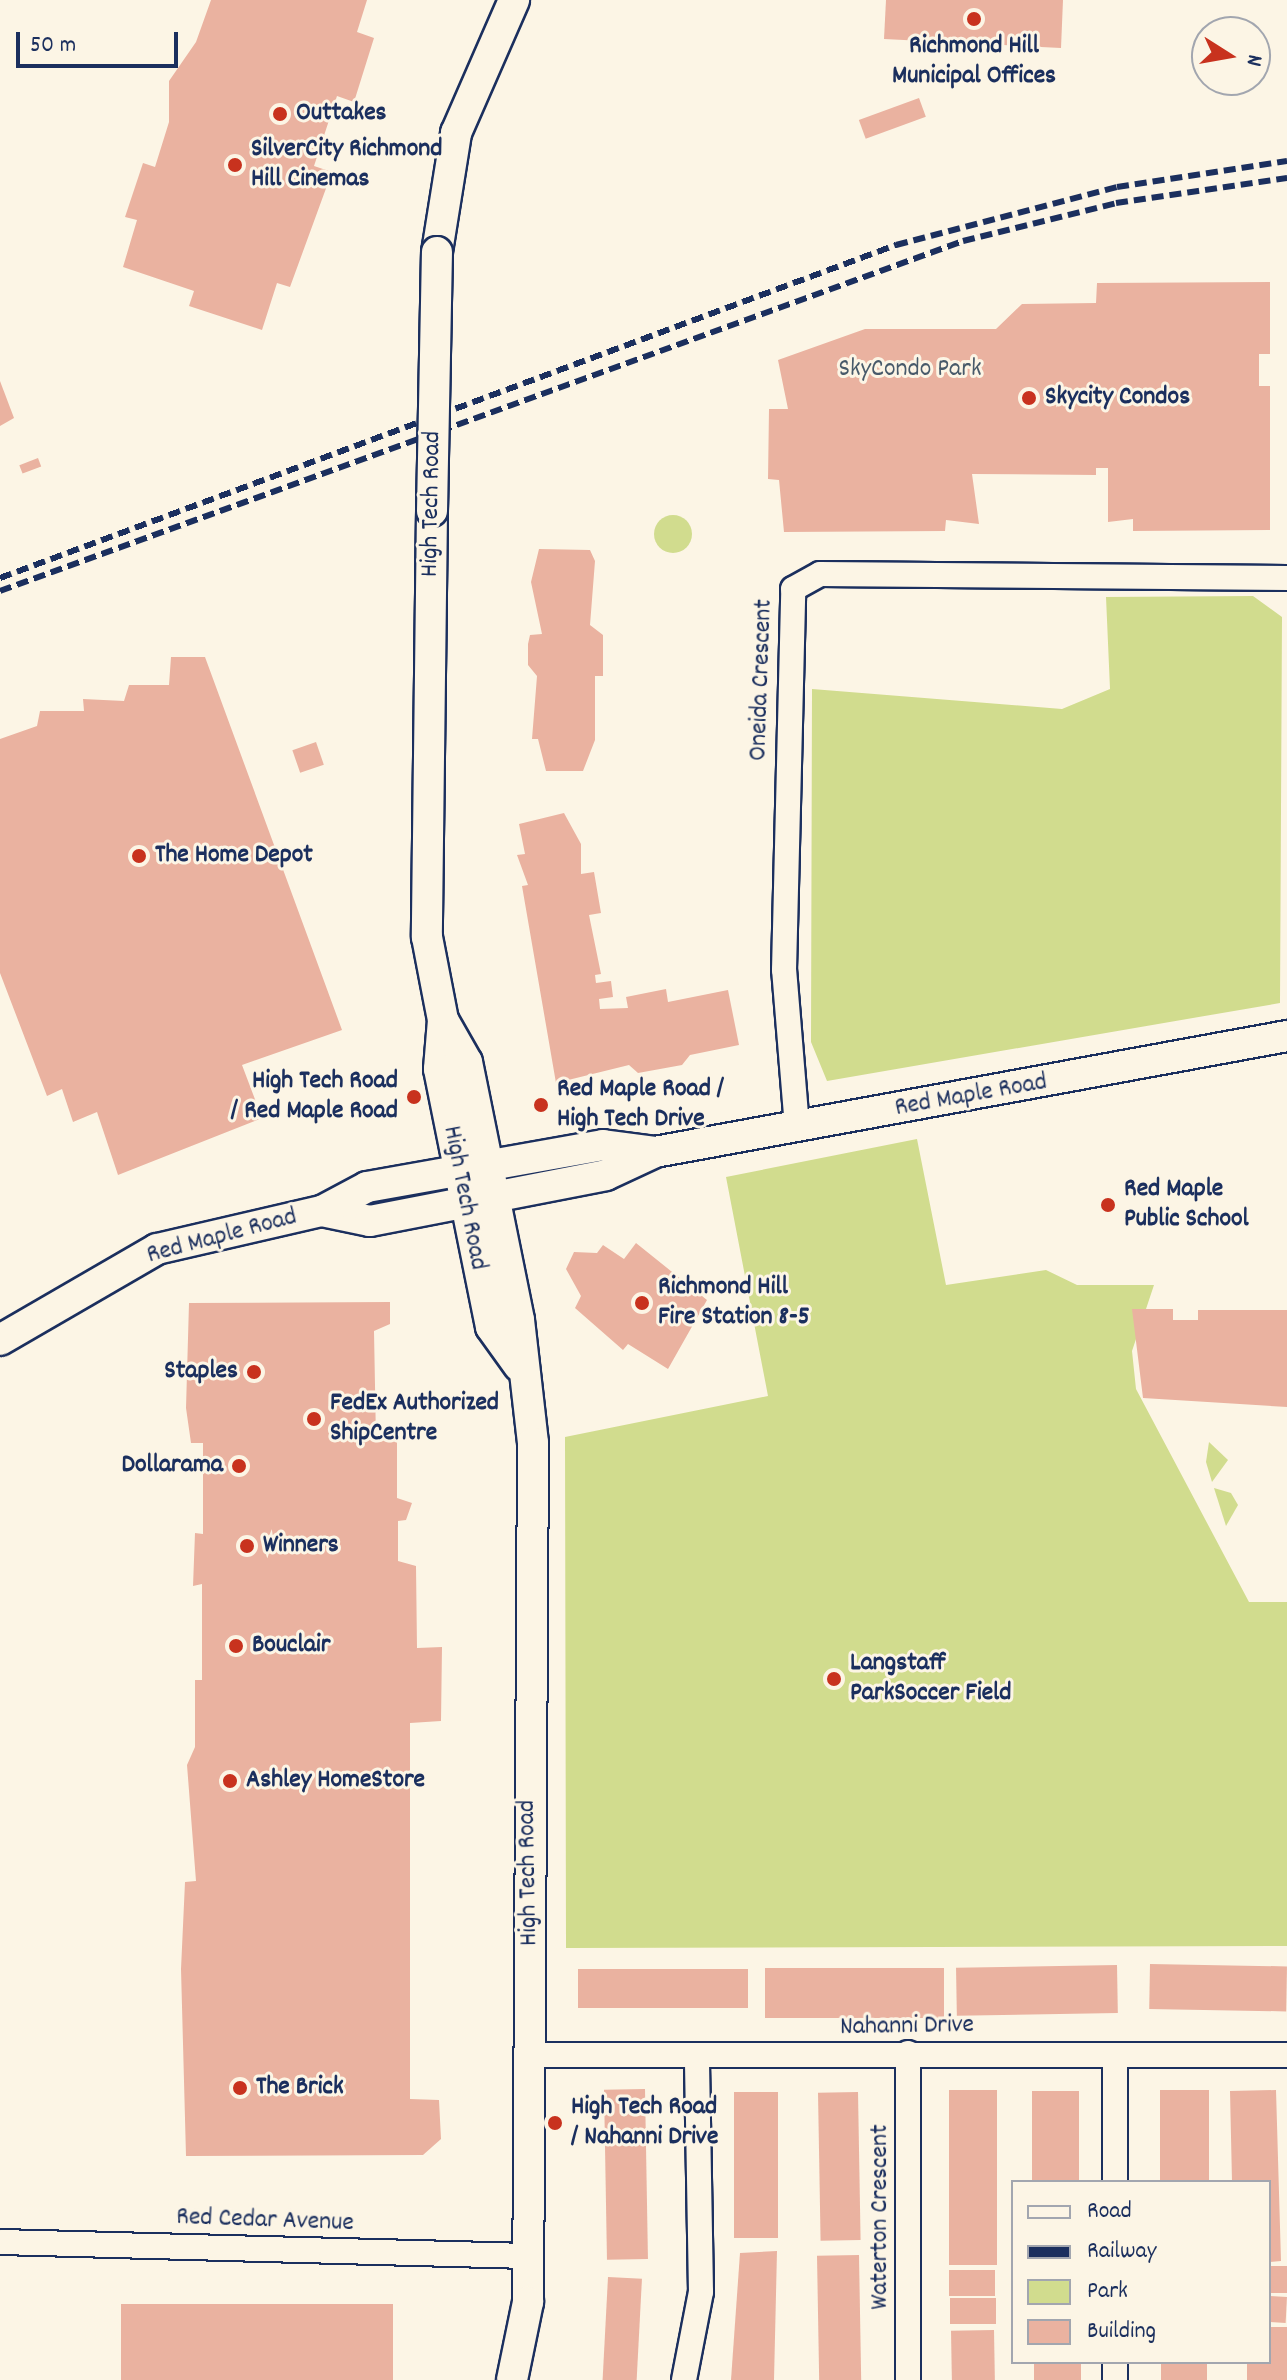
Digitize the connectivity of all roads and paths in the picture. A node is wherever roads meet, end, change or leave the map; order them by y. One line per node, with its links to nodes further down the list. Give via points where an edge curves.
1 (514, 0): 3 (street, High Tech Road, bridge, via 456,133 437,252 427,937)
2 (1287, 578): 5 (street, Oneida Crescent, via 820,574 793,589 784,970)
3 (443, 1020): 7 (street, High Tech Road, via 467,1062); 8 (street, High Tech Road, via 439,1069)
4 (1287, 1036): 5 (street, Red Maple Road)
5 (797, 1127): 6 (street, Red Maple Road)
6 (655, 1152): 7 (street, Red Maple Road, via 603,1145); 9 (street, Red Maple Road, via 606,1175)
7 (488, 1167): 8 (street, Red Maple Road); 9 (street, High Tech Road)
8 (458, 1170): 10 (street, High Tech Road); 11 (street, Red Maple Road, via 367,1187)
9 (495, 1198): 10 (street, Red Maple Road); 13 (street, High Tech Road, via 519,1320)
10 (464, 1201): 11 (street, Red Maple Road, via 370,1221); 13 (street, High Tech Road, via 491,1327)
11 (322, 1211): 12 (street, Red Maple Road, via 157,1249)
12 (0, 1340)
13 (519, 1366): 15 (street, High Tech Road, via 533,1443)
14 (908, 2053): 16 (street, Nahanni Drive); 18 (street, Nahanni Drive); 24 (street, Waterton Crescent)
15 (528, 2055): 18 (street, Nahanni Drive); 21 (street, High Tech Road)
16 (1115, 2055): 17 (street, Nahanni Drive); 19 (street)
17 (1287, 2055)
18 (697, 2058): 23 (street, via 701,2292)
19 (1115, 2180)
20 (0, 2242): 21 (street, Red Cedar Avenue)
21 (528, 2256): 22 (street, High Tech Road, via 528,2302)
22 (512, 2380)
23 (684, 2380)
24 (908, 2380)

